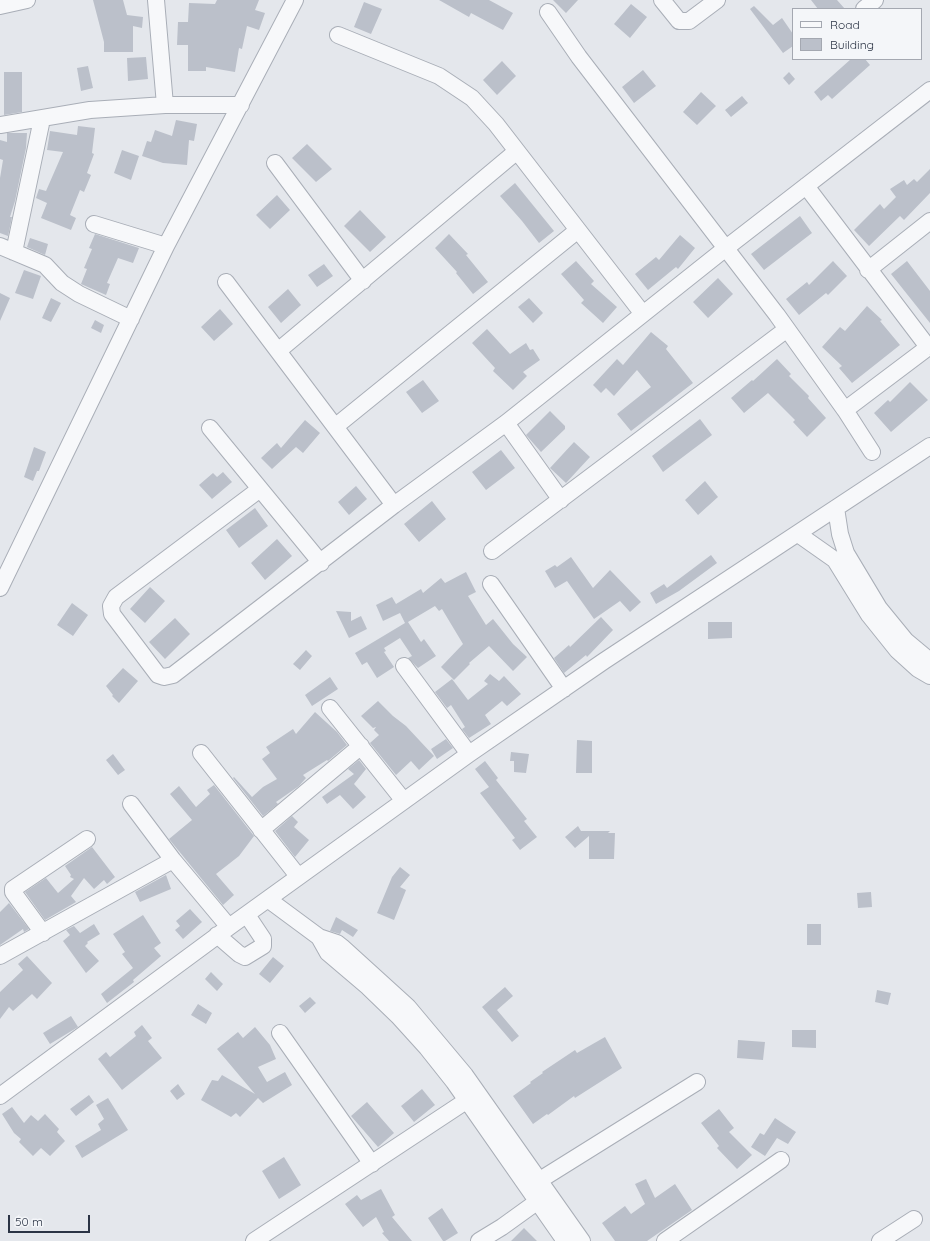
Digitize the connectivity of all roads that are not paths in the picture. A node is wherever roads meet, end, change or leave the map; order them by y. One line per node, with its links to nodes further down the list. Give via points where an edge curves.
1 (28, 0): 7 (street)
2 (156, 0): 12 (street)
3 (294, 0): 13 (street)
4 (662, 0): 5 (street, via 679,21 689,21)
5 (717, 0)
6 (876, 0): 8 (street)
7 (0, 6)
8 (865, 8)
9 (548, 12): 23 (street, via 579,57)
10 (338, 35): 16 (street, via 439,76 472,98)
11 (930, 90): 18 (street)
12 (165, 105): 13 (street); 14 (street, via 90,110)
13 (241, 105): 22 (street)
14 (42, 119): 15 (street); 24 (street)
15 (0, 125)
16 (517, 151): 21 (street); 26 (street)
17 (275, 163): 26 (street)
18 (806, 186): 23 (street); 25 (street)
19 (930, 221): 25 (street)
20 (94, 224): 22 (street)
21 (578, 230): 28 (street); 35 (street)
22 (166, 246): 29 (street)
23 (726, 248): 28 (street); 30 (street)
24 (7, 249): 29 (street, via 45,265 62,283 79,294)
25 (868, 270): 31 (street)
26 (363, 280): 32 (street)
27 (226, 282): 32 (street)
28 (643, 314): 34 (street)
29 (131, 319): 47 (street)
30 (787, 329): 33 (street); 40 (street)
31 (929, 347): 33 (street)
32 (278, 351): 35 (street)
33 (846, 410): 38 (street)
34 (506, 423): 40 (street); 41 (street)
35 (336, 426): 41 (street)
36 (210, 428): 39 (street)
37 (930, 446): 42 (street)
38 (872, 452)
39 (260, 489): 45 (street); 45 (street, via 116,597 111,606 112,614 158,675 173,675)
40 (561, 500): 44 (street)
41 (394, 505): 45 (street)
42 (836, 508): 43 (street); 48 (street, via 846,553)
43 (798, 534): 48 (street, via 834,560 869,615); 52 (street)
44 (492, 551)
45 (321, 563)
46 (491, 584): 52 (street)
47 (0, 588)
48 (902, 646): 49 (street); 51 (street, via 918,669)
49 (930, 661)
50 (404, 666): 56 (street)
51 (930, 676)
52 (564, 689): 56 (street)
53 (330, 708): 54 (street)
54 (361, 746): 57 (street); 59 (street)
55 (201, 753): 59 (street)
56 (469, 754): 57 (street)
57 (404, 801): 62 (street)
58 (131, 804): 61 (street)
59 (261, 830): 62 (street)
60 (87, 838): 66 (street, via 14,889 13,892)
61 (173, 860): 65 (street); 66 (street)
62 (298, 876): 63 (street)
63 (269, 900): 64 (street); 67 (street)
64 (247, 915): 65 (street); 65 (street, via 263,939 263,946 245,957)
65 (223, 931): 71 (street, via 68,1048)
66 (44, 933): 68 (street)
67 (319, 938): 72 (street, via 328,953 368,986 427,1048); 75 (street, via 342,947 408,1007 465,1075)
68 (0, 956)
69 (280, 1033): 74 (street)
70 (697, 1082): 75 (street)
71 (3, 1089)
72 (466, 1101): 74 (street); 76 (street)
73 (781, 1160): 82 (street)
74 (372, 1164): 78 (street)
75 (540, 1180): 76 (street)
76 (543, 1198): 79 (street); 80 (street, via 546,1216); 81 (street)
77 (914, 1219): 83 (street)
78 (254, 1241)
79 (479, 1241)
80 (565, 1241)
81 (582, 1241)
82 (664, 1241)
83 (880, 1241)

